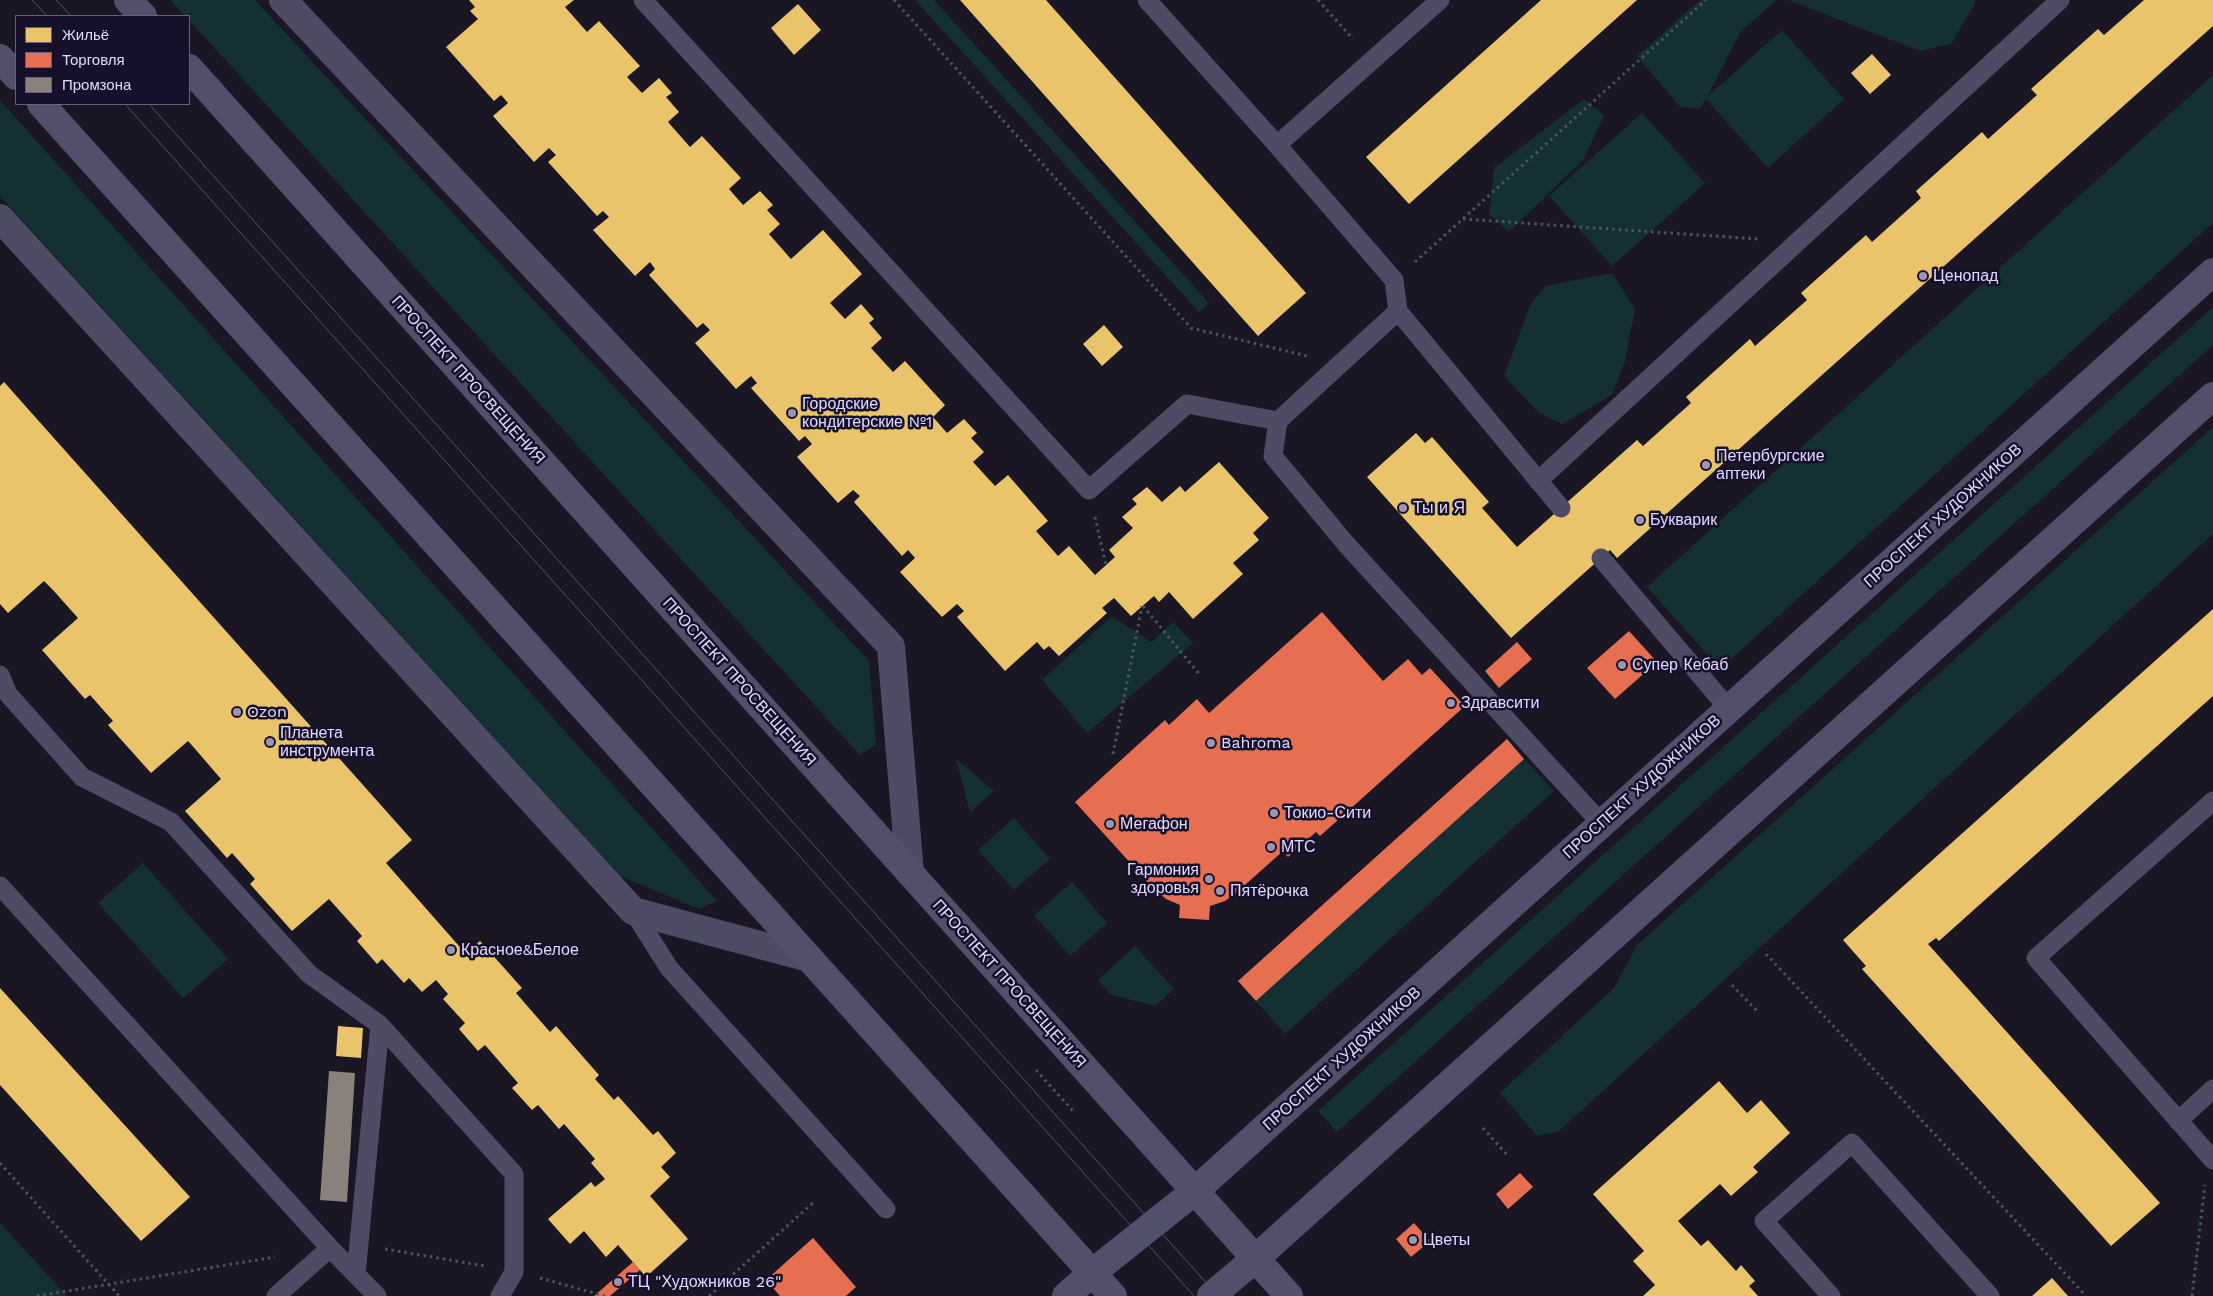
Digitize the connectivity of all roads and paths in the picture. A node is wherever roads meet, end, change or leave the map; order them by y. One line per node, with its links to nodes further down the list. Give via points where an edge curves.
1 (128, 0): 10 (main road)
2 (283, 0): 37 (street, via 891,646)
3 (643, 0): 27 (lane)
4 (894, 0): 23 (path, via 1191,328)
5 (1147, 0): 16 (lane)
6 (1318, 0): 11 (path)
7 (1440, 0): 16 (lane)
8 (1706, 0): 18 (path)
9 (2060, 0): 19 (lane)
10 (141, 15)
11 (1353, 39)
12 (0, 58): 14 (main road)
13 (190, 69): 37 (main road, ПРОСПЕКТ ПРОСВЕЩЕНИЯ)
14 (15, 75)
15 (42, 105): 41 (main road)
16 (1277, 145): 21 (lane)
17 (0, 218): 39 (street)
18 (1462, 219): 19 (path); 21 (path)
19 (1798, 241): 26 (lane)
20 (2213, 272): 33 (main road, ПРОСПЕКТ ХУДОЖНИКОВ)
21 (1394, 280): 22 (lane)
22 (1398, 311): 23 (lane); 26 (lane)
23 (1343, 364): 25 (lane)
24 (2213, 396): 59 (main road)
25 (1278, 421): 27 (lane, via 1186,404); 36 (lane, via 1273,456 1346,544)
26 (1538, 481): 28 (lane)
27 (1089, 490): 30 (path)
28 (1560, 508)
29 (1601, 558): 33 (lane)
30 (1106, 565)
31 (0, 675): 44 (lane, via 8,694 82,777 171,822 309,974)
32 (1200, 675): 34 (path, via 1142,606)
33 (1728, 708): 36 (main road, ПРОСПЕКТ ХУДОЖНИКОВ)
34 (1112, 754)
35 (2213, 800): 48 (lane, via 2036,958)
36 (1602, 824): 53 (main road, ПРОСПЕКТ ХУДОЖНИКОВ)
37 (910, 873): 53 (main road, ПРОСПЕКТ ПРОСВЕЩЕНИЯ)
38 (0, 886): 57 (lane)
39 (633, 911): 41 (street); 55 (lane, via 669,968)
40 (1766, 954): 77 (path)
41 (809, 958): 61 (main road)
42 (1732, 984): 43 (path)
43 (1758, 1012)
44 (380, 1026): 56 (lane); 60 (lane, via 514,1174)
45 (1036, 1070): 47 (path)
46 (2213, 1089): 48 (lane)
47 (1074, 1112)
48 (2178, 1121): 51 (lane)
49 (1482, 1128): 50 (path)
50 (1509, 1156)
51 (2211, 1157): 78 (path)
52 (0, 1164): 63 (path)
53 (1195, 1192): 59 (main road, ПРОСПЕКТ ПРОСВЕЩЕНИЯ); 61 (main road, ПРОСПЕКТ ХУДОЖНИКОВ)
54 (815, 1201): 70 (path)
55 (886, 1209)
56 (359, 1244): 60 (path); 62 (lane)
57 (330, 1248): 62 (lane); 66 (lane)
58 (282, 1256): 63 (path)
59 (1255, 1259): 73 (main road); 74 (main road, ПРОСПЕКТ ПРОСВЕЩЕНИЯ)
60 (514, 1272): 68 (lane); 69 (path)
61 (1092, 1273): 71 (main road, ПРОСПЕКТ ХУДОЖНИКОВ); 72 (main road)
62 (356, 1274): 67 (lane)
63 (109, 1284): 64 (path); 65 (path)
64 (37, 1296)
65 (119, 1296)
66 (276, 1296)
67 (377, 1296)
68 (500, 1296)
69 (605, 1296)
70 (710, 1296)
71 (1066, 1296)
72 (1112, 1296)
73 (1211, 1296)
74 (1289, 1296)
75 (1831, 1296): 76 (lane, via 1764,1221 1852,1143)
76 (1990, 1296)
77 (2086, 1296)
78 (2192, 1296)

